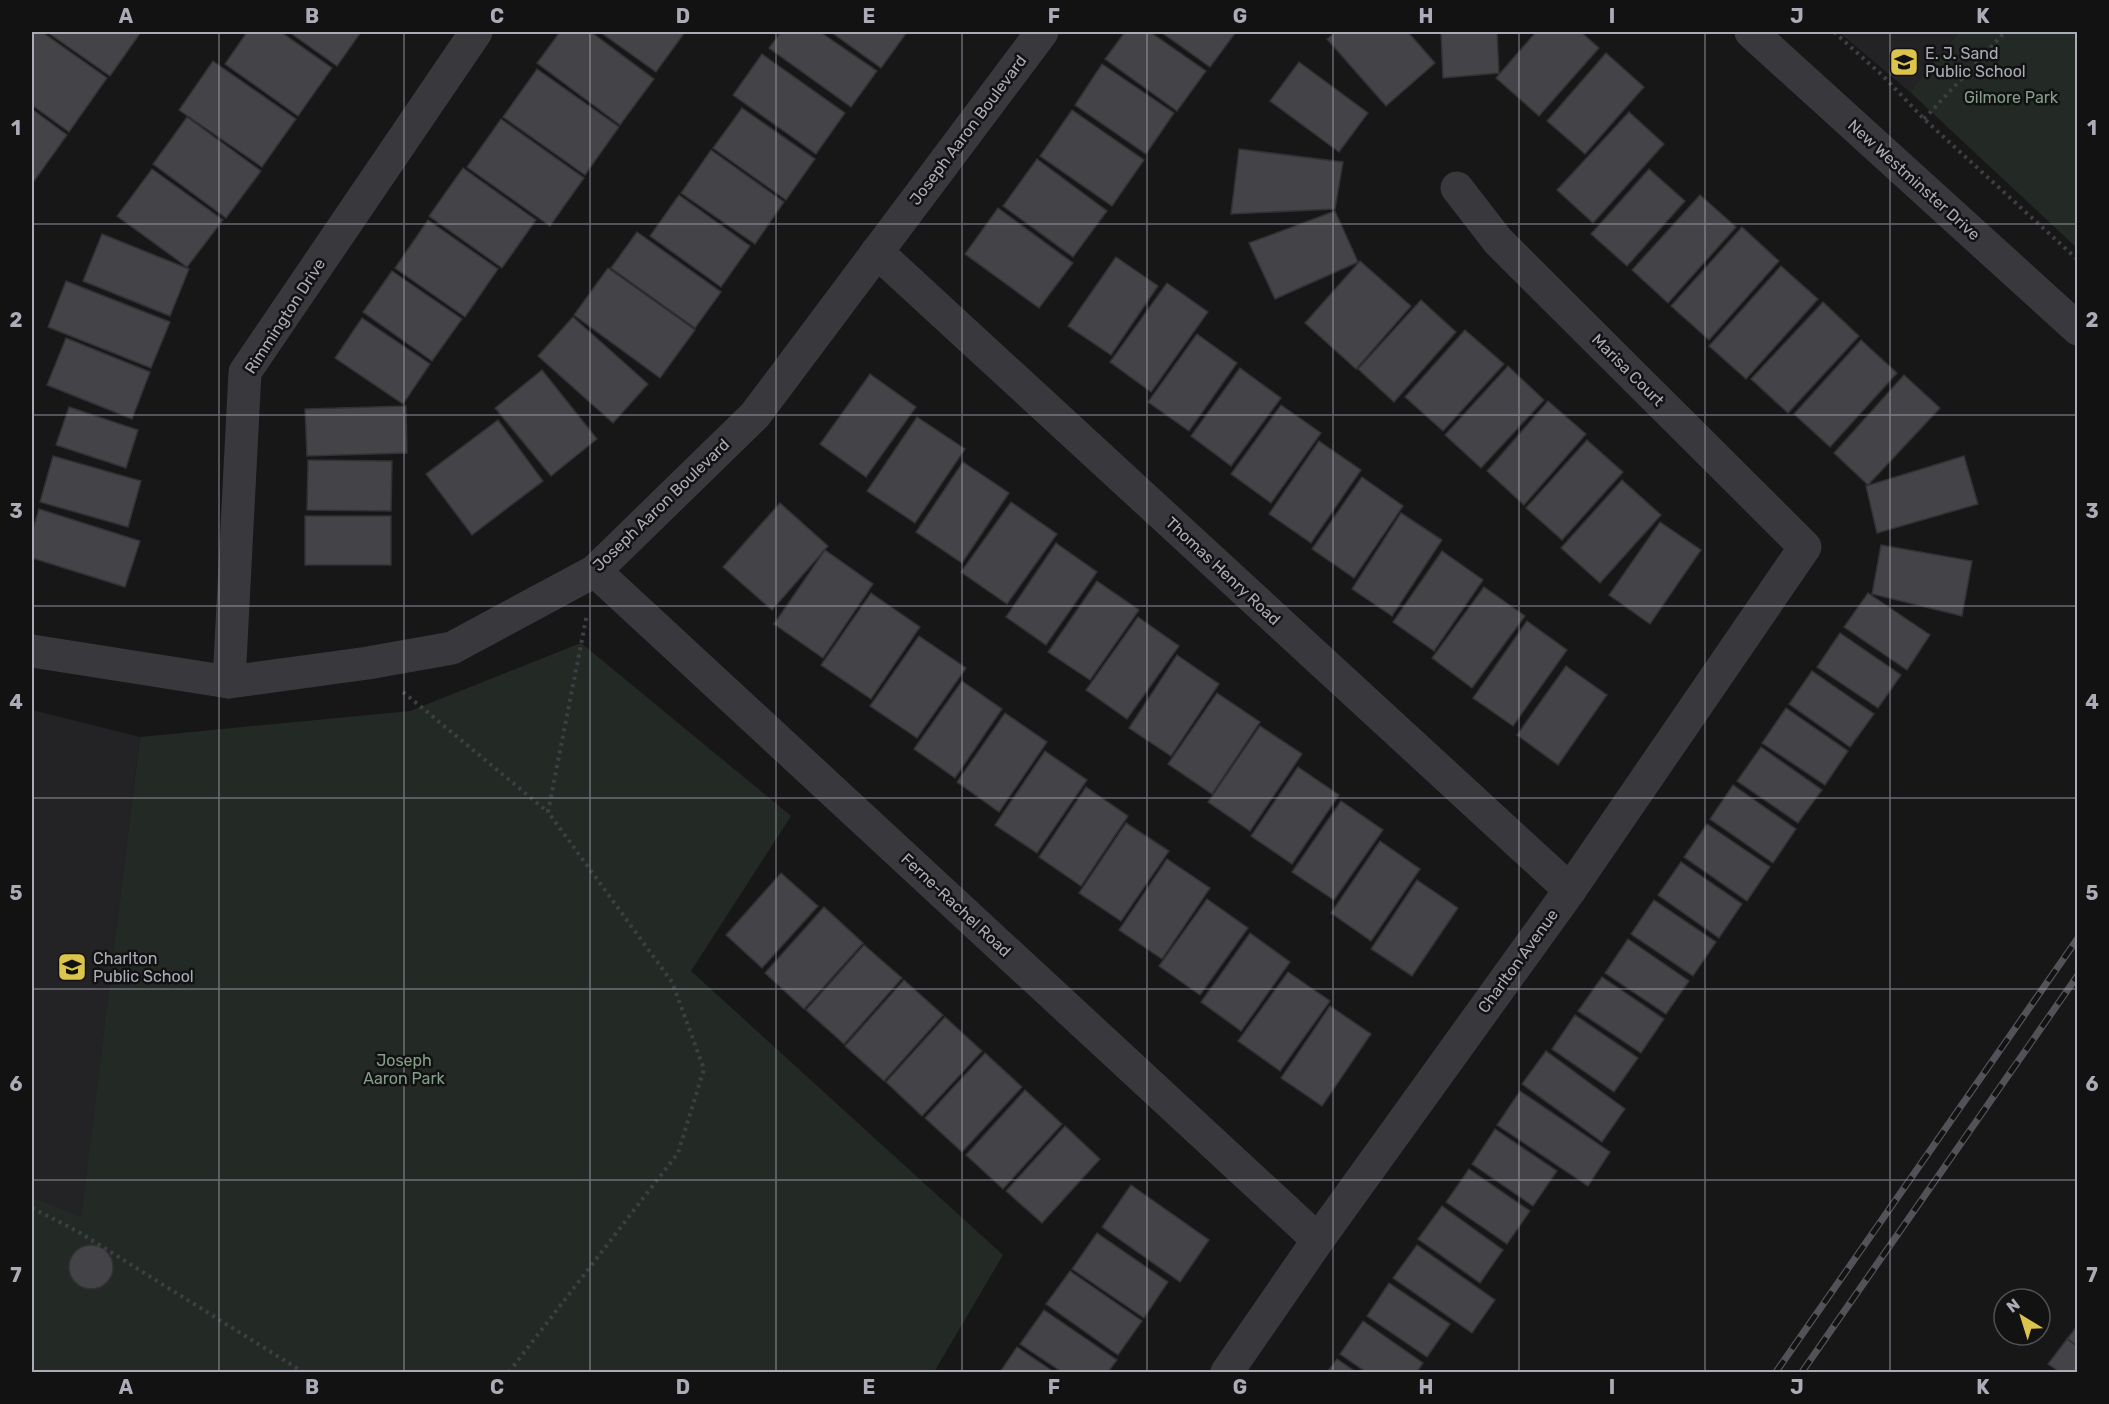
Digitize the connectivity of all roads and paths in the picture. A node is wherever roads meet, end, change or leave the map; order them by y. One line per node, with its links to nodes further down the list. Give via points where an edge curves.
1 (476, 32): 15 (street, Rimmington Drive, via 245,372)
2 (1041, 32): 8 (street, Joseph Aaron Boulevard)
3 (1751, 32): 10 (street, New Westminster Drive)
4 (1834, 32): 6 (path)
5 (2005, 32): 6 (path)
6 (1924, 119): 9 (path)
7 (1457, 188): 11 (street, Marisa Court, via 1498,241)
8 (877, 252): 12 (street, Joseph Aaron Boulevard, via 755,415); 17 (street, Thomas Henry Road)
9 (2078, 260)
10 (2078, 329)
11 (1805, 548): 17 (street, Charlton Avenue)
12 (596, 571): 14 (street, Joseph Aaron Boulevard, via 452,648); 16 (path); 19 (street, Ferne-Rachel Road)
13 (32, 651): 15 (street, Joseph Aaron Boulevard)
14 (368, 663): 15 (street, Joseph Aaron Boulevard); 16 (path)
15 (229, 682)
16 (548, 812): 21 (path, via 672,982 704,1069 678,1153)
17 (1570, 890): 19 (street, Charlton Avenue)
18 (32, 1208): 20 (path, via 77,1230)
19 (1317, 1240): 22 (street, Charlton Avenue)
20 (303, 1372)
21 (509, 1372)
22 (1227, 1372)

